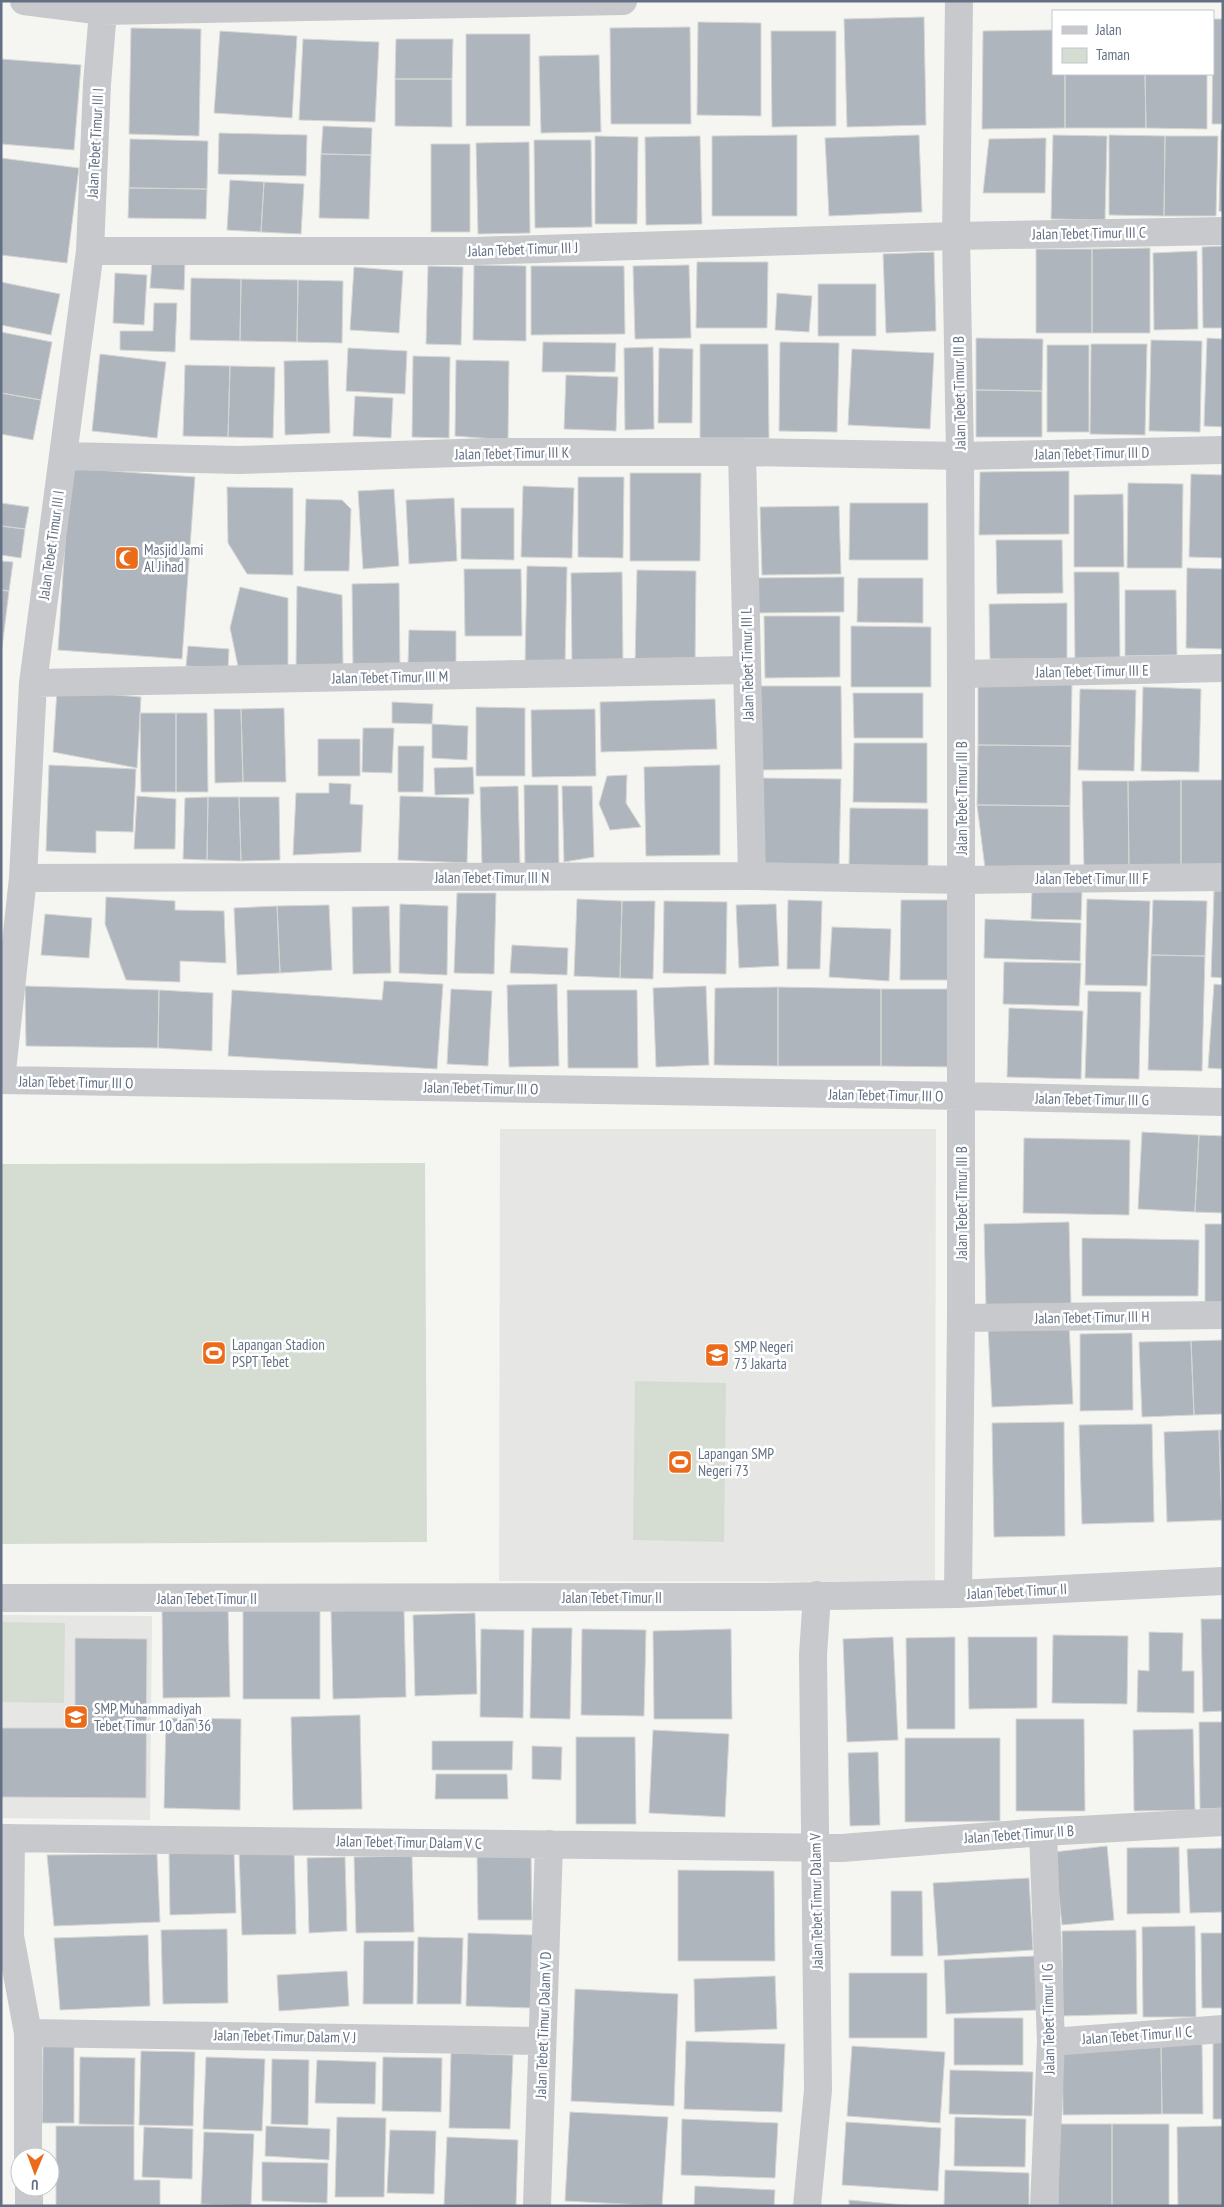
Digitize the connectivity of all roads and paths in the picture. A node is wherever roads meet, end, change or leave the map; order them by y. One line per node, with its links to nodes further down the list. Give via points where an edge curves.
1 (24, 1): 5 (street)
2 (623, 1): 4 (street)
3 (959, 1): 7 (street, Jalan Tebet Timur III B)
4 (176, 6): 5 (street)
5 (103, 11): 8 (street, Jalan Tebet Timur III I)
6 (1223, 231): 7 (street, Jalan Tebet Timur III C)
7 (956, 236): 8 (street, Jalan Tebet Timur III J, via 474,251); 12 (street, Jalan Tebet Timur III B)
8 (90, 251): 11 (street, Jalan Tebet Timur III I)
9 (1223, 450): 12 (street, Jalan Tebet Timur III D)
10 (742, 452): 11 (street, Jalan Tebet Timur III K, via 490,452 240,460); 12 (street, Jalan Tebet Timur III K); 14 (street, Jalan Tebet Timur III L)
11 (64, 456): 16 (street, Jalan Tebet Timur III I)
12 (960, 456): 15 (street, Jalan Tebet Timur III B)
13 (1223, 668): 15 (street, Jalan Tebet Timur III E)
14 (747, 670): 16 (street, Jalan Tebet Timur III M); 17 (street, Jalan Tebet Timur III L)
15 (961, 674): 20 (street, Jalan Tebet Timur III B)
16 (33, 683): 19 (street, Jalan Tebet Timur III I)
17 (752, 876): 19 (street, Jalan Tebet Timur III N); 20 (street, Jalan Tebet Timur III N)
18 (1223, 877): 20 (street, Jalan Tebet Timur III F)
19 (23, 878): 21 (street, Jalan Tebet Timur III I)
20 (961, 880): 22 (street, Jalan Tebet Timur III B)
21 (1, 1080): 22 (street, Jalan Tebet Timur III O)
22 (961, 1096): 23 (street, Jalan Tebet Timur III G); 25 (street, Jalan Tebet Timur III B)
23 (1223, 1102)
24 (1223, 1315): 25 (street, Jalan Tebet Timur III H)
25 (961, 1318): 27 (street, Jalan Tebet Timur III B)
26 (1223, 1581): 27 (street, Jalan Tebet Timur II)
27 (958, 1594): 28 (street, Jalan Tebet Timur II)
28 (817, 1595): 29 (street, Jalan Tebet Timur II); 34 (street, Jalan Tebet Timur Dalam V, via 812,1655)
29 (1, 1598)
30 (1223, 1822): 31 (street, Jalan Tebet Timur II B)
31 (1043, 1832): 34 (street, Jalan Tebet Timur II B); 38 (street, Jalan Tebet Timur II G)
32 (6, 1838): 33 (street, Jalan Tebet Timur Dalam V C); 36 (street, via 10,1936)
33 (549, 1844): 34 (street, Jalan Tebet Timur Dalam V C); 37 (street, Jalan Tebet Timur Dalam V D)
34 (816, 1848): 41 (street, Jalan Tebet Timur Dalam V, via 818,2090)
35 (1223, 2029): 38 (street, Jalan Tebet Timur II C)
36 (28, 2033): 37 (street, Jalan Tebet Timur Dalam V J); 39 (street)
37 (542, 2041): 40 (street, Jalan Tebet Timur Dalam V D)
38 (1051, 2042): 42 (street, Jalan Tebet Timur II G)
39 (28, 2147)
40 (537, 2206)
41 (806, 2206)
42 (1044, 2206)

